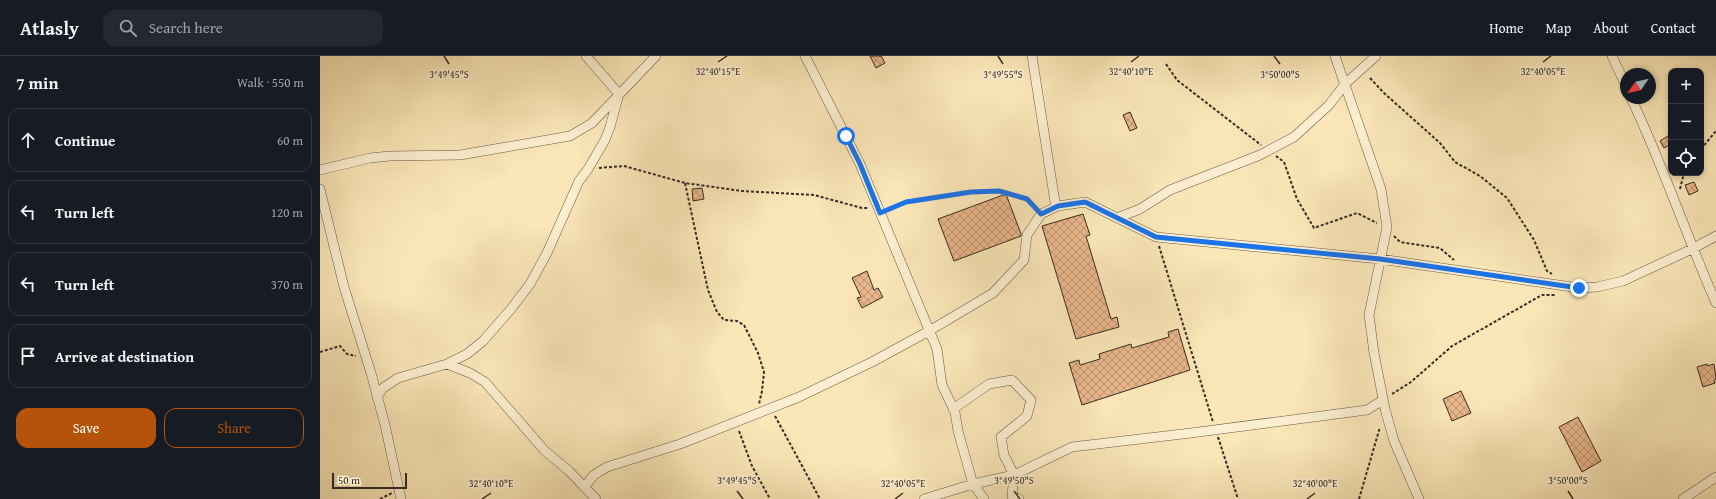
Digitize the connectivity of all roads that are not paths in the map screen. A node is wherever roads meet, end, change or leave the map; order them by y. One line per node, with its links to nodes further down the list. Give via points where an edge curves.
1 (586, 56): 10 (street)
2 (656, 56): 10 (street)
3 (805, 56): 20 (street, via 860,164)
4 (1032, 56): 14 (street)
5 (1335, 56): 9 (street)
6 (1376, 56): 9 (street)
7 (1612, 56): 8 (street)
8 (1620, 73)
9 (1345, 84): 15 (street, via 1329,105 1294,137 1260,155 1170,190 1140,209); 18 (street, via 1381,188 1387,227)
10 (619, 94): 12 (street, via 592,123 570,136 460,155 377,158); 21 (street, via 605,140 578,181 547,253 530,284 483,342)
11 (1635, 104): 17 (street)
12 (320, 170)
13 (320, 189): 22 (street, via 344,287)
14 (1058, 206): 15 (street, via 1085,202); 20 (street, via 1041,214 1027,235 1024,260 992,293)
15 (1117, 218): 18 (street, via 1156,237)
16 (1716, 236): 17 (street)
17 (1692, 249): 18 (street, via 1623,282 1579,288); 19 (street)
18 (1380, 259): 23 (street, via 1369,315)
19 (1716, 303)
20 (929, 331): 24 (street, via 937,349 942,385); 28 (street, via 822,386 771,408 680,444 607,468 594,475)
21 (447, 364): 22 (street, via 398,378 383,388); 28 (street, via 485,382 545,451)
22 (377, 397): 29 (street)
23 (1383, 400): 25 (street, via 1367,410 1072,447); 34 (street, via 1394,441)
24 (953, 409): 25 (street, via 990,384 1012,380 1031,400 1027,416 1001,437 1004,455); 27 (street)
25 (1014, 475): 27 (street); 33 (street, via 1012,496)
26 (1716, 477): 35 (street)
27 (973, 484): 31 (street); 32 (street)
28 (584, 487): 30 (street)
29 (401, 499)
30 (596, 499)
31 (924, 499)
32 (984, 499)
33 (1019, 499)
34 (1419, 499)
35 (1683, 499)

